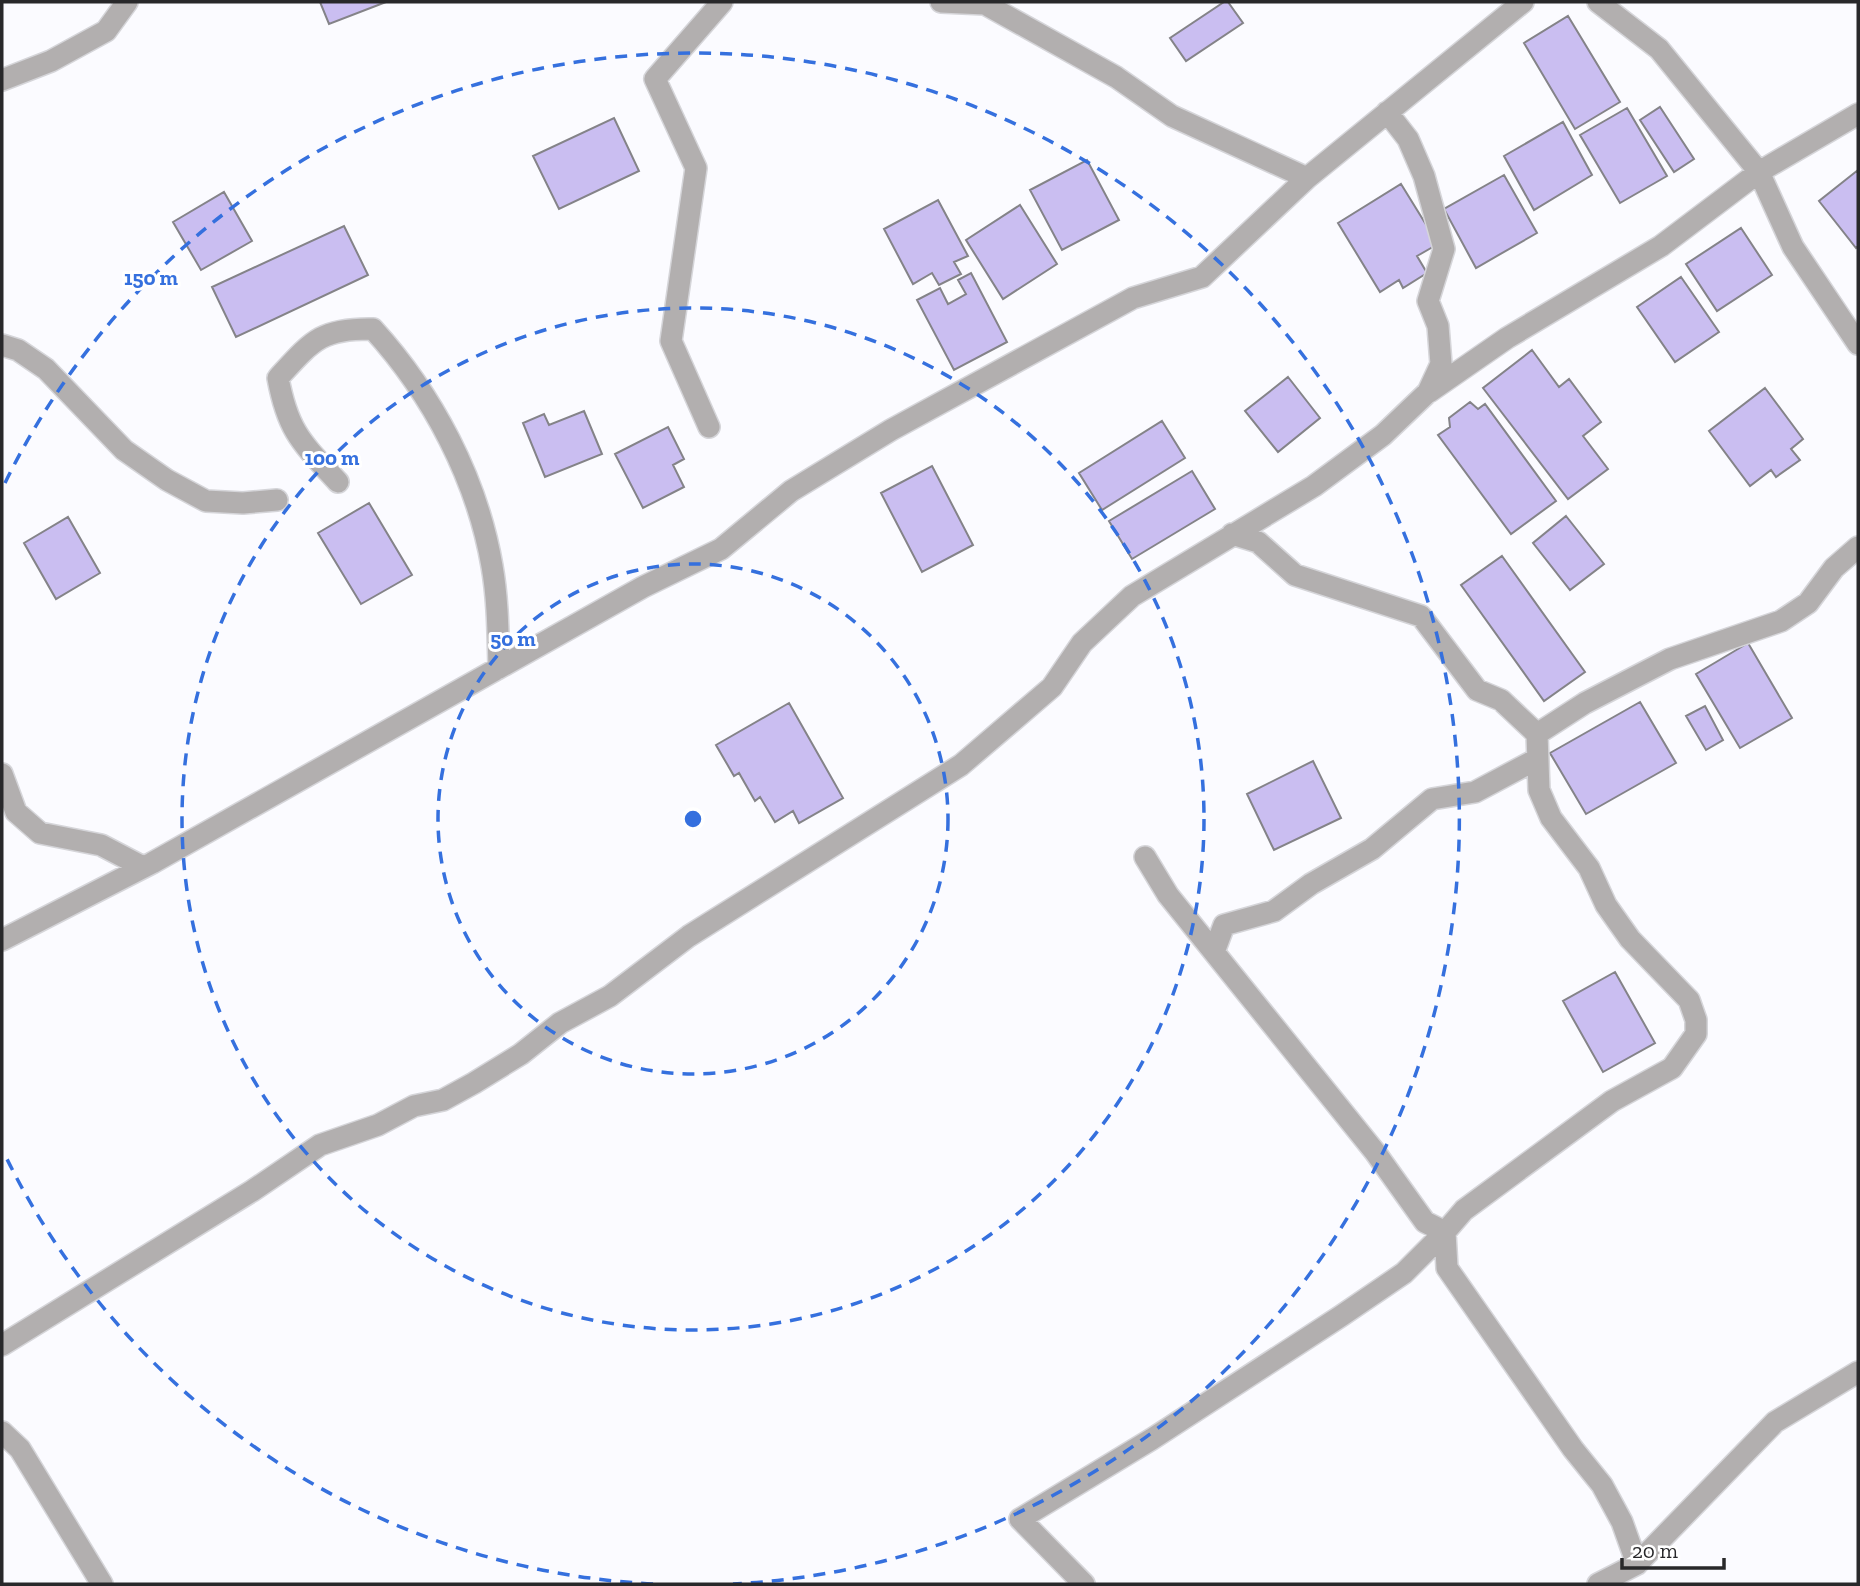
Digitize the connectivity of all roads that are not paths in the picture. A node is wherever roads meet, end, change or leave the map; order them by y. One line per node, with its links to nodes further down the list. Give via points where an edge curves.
1 (127, 2): 6 (street, via 106,32)
2 (722, 2): 14 (street, via 655,79 696,168 671,341)
3 (942, 2): 10 (street, via 985,4 1116,77 1172,116)
4 (1523, 2): 7 (street)
5 (1598, 2): 9 (street, via 1659,49)
6 (2, 80)
7 (1387, 113): 10 (street); 13 (street, via 1408,139 1424,176 1444,249 1428,301 1438,326 1441,364)
8 (1858, 114): 9 (street)
9 (1759, 172): 11 (street, via 1793,247); 13 (street, via 1661,246 1507,338)
10 (1307, 178): 19 (street, via 1202,277 1133,298 891,430 791,491 721,549)
11 (1858, 344)
12 (2, 345): 16 (street, via 18,349 46,369 124,450 206,502)
13 (1429, 392): 17 (street, via 1383,435 1314,486)
14 (709, 427)
15 (338, 482): 19 (street, via 303,444 285,414 278,378 312,341 345,328 373,329 423,395 457,453 492,565)
16 (277, 500)
17 (1232, 534): 20 (street, via 1258,542 1294,575 1421,616 1477,690 1500,700); 28 (street, via 1132,596 1082,643 1052,687 961,765 689,936 610,996 559,1023 509,1061 443,1100 414,1106 378,1125 320,1145)
18 (1858, 547): 20 (street, via 1834,568 1808,603 1781,621 1670,659)
19 (499, 668): 24 (street)
20 (1537, 734): 21 (street)
21 (1537, 759): 26 (street, via 1475,792 1432,799 1372,849 1274,911 1224,925); 27 (street, via 1539,790 1551,818 1588,868 1630,939 1689,1000 1696,1034 1672,1068 1612,1101 1464,1210)
22 (2, 774): 24 (street, via 16,812 40,834 101,845)
23 (1145, 857): 26 (street, via 1168,895)
24 (143, 867): 25 (street)
25 (2, 940)
26 (1214, 952): 27 (street, via 1375,1152 1425,1222)
27 (1445, 1232): 31 (street, via 1447,1268 1602,1485); 33 (street, via 1404,1273 1341,1316 1020,1519)
28 (2, 1345)
29 (1858, 1373): 31 (street, via 1775,1422)
30 (2, 1432): 32 (street, via 20,1449)
31 (1637, 1564): 34 (street)
32 (102, 1584)
33 (1084, 1584)
34 (1598, 1584)

